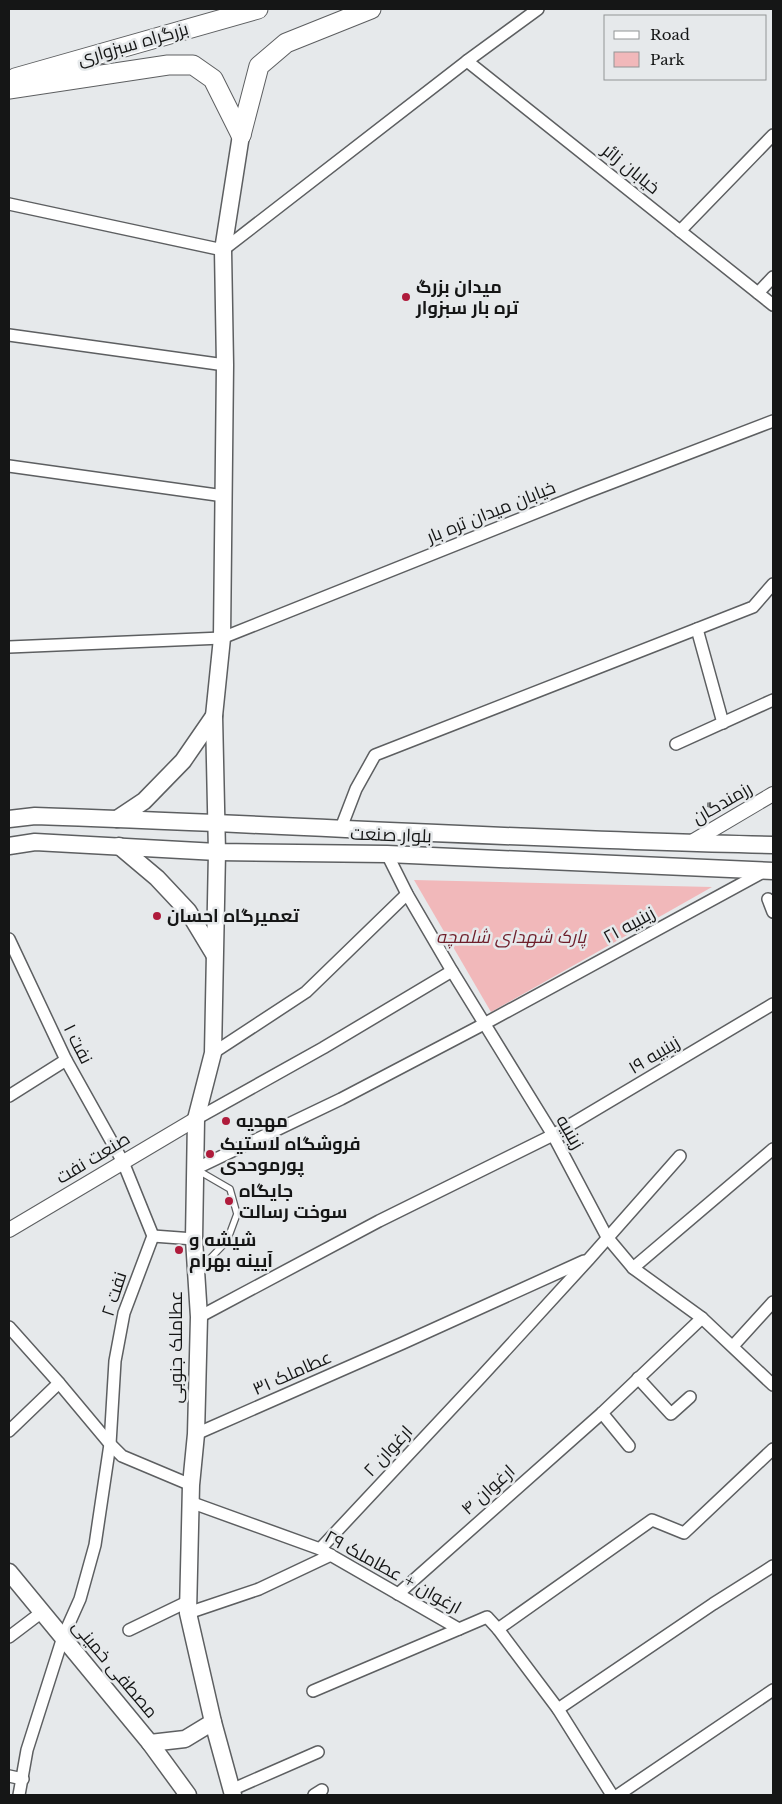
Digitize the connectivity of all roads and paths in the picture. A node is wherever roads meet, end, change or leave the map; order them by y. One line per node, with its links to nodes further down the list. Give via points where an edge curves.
1 (258, 9): 5 (highway, بزرگراه سبزواری)
2 (371, 9): 7 (highway, via 286,43 259,66)
3 (538, 9): 4 (street)
4 (467, 61): 10 (street, خیابان زائر); 11 (street)
5 (9, 80)
6 (9, 90): 7 (highway, via 168,65 193,65 213,79)
7 (241, 135): 11 (main road, عطاملک جنوبی)
8 (773, 135): 10 (street)
9 (9, 204): 11 (street)
10 (680, 231): 13 (street, خیابان زائر)
11 (223, 250): 16 (main road, عطاملک جنوبی)
12 (773, 277): 13 (street)
13 (758, 293): 14 (street, خیابان زائر)
14 (773, 305)
15 (9, 334): 16 (street)
16 (226, 365): 19 (main road, عطاملک جنوبی)
17 (773, 421): 22 (street, خیابان میدان تره بار)
18 (9, 466): 19 (street)
19 (224, 496): 22 (main road, عطاملک جنوبی)
20 (773, 584): 21 (street, via 753,607)
21 (697, 629): 26 (street); 33 (street, via 375,755 356,789)
22 (222, 638): 23 (street, خیابان میدان تره بار); 25 (main road, عطاملک جنوبی)
23 (9, 647)
24 (773, 700): 26 (street)
25 (214, 716): 31 (main road, via 176,768 144,801); 32 (main road, عطاملک جنوبی)
26 (723, 723): 27 (street)
27 (676, 744)
28 (773, 794): 36 (street, رزمندگان)
29 (35, 816): 30 (main road, بلوار صنعت); 31 (main road, بلوار صنعت); 35 (main road)
30 (9, 818)
31 (117, 819): 32 (main road, بلوار صنعت)
32 (217, 824): 33 (main road, بلوار صنعت); 40 (main road, عطاملک جنوبی)
33 (341, 828): 34 (main road, بلوار صنعت)
34 (452, 835): 36 (main road, بلوار صنعت); 42 (main road)
35 (35, 842): 38 (main road, بلوار صنعت); 39 (main road, بلوار صنعت)
36 (690, 844): 37 (main road, بلوار صنعت)
37 (773, 845)
38 (9, 846)
39 (119, 846): 40 (main road, بلوار صنعت); 48 (main road, via 157,878 188,911)
40 (217, 852): 41 (main road, بلوار صنعت); 48 (main road, عطاملک جنوبی)
41 (387, 854): 42 (main road, بلوار صنعت); 44 (street, زینبیه)
42 (451, 856): 43 (main road, بلوار صنعت)
43 (768, 871): 51 (street, زینبیه ۲۱)
44 (407, 894): 49 (street, زینبیه); 52 (street, via 306,992)
45 (768, 899): 46 (street)
46 (773, 912)
47 (9, 939): 53 (street, نفت ۱)
48 (214, 954): 52 (main road, عطاملک جنوبی)
49 (452, 970): 51 (street, زینبیه); 55 (street)
50 (773, 1004): 56 (street, زینبیه ۱۹)
51 (484, 1024): 56 (street, زینبیه); 60 (street, زینبیه ۲۱, via 341,1099)
52 (213, 1053): 55 (main road, عطاملک جنوبی)
53 (66, 1060): 54 (street); 59 (street, نفت ۱)
54 (9, 1096)
55 (196, 1118): 59 (street, صنعت نفت); 60 (main road, عطاملک جنوبی)
56 (553, 1135): 63 (street, زینبیه); 69 (street, زینبیه ۱۹)
57 (773, 1149): 66 (street)
58 (680, 1156): 63 (street, ارغوان ۲)
59 (123, 1162): 61 (street, صنعت نفت); 62 (street)
60 (195, 1169): 64 (main road, عطاملک جنوبی); 67 (lane, via 230,1189 237,1214 227,1240)
61 (9, 1230)
62 (154, 1236): 64 (street); 80 (street, نفت ۲, via 124,1313 115,1361)
63 (607, 1237): 65 (street, ارغوان ۲); 66 (street, زینبیه)
64 (194, 1239): 67 (main road, عطاملک جنوبی)
65 (589, 1259): 79 (street, عطاملک ۳۱); 85 (street, ارغوان ۲)
66 (633, 1268): 70 (street, زینبیه)
67 (196, 1273): 69 (main road, عطاملک جنوبی)
68 (773, 1302): 72 (street)
69 (200, 1317): 79 (main road, عطاملک جنوبی)
70 (702, 1318): 72 (street, زینبیه); 73 (street, ارغوان ۴)
71 (9, 1327): 74 (street)
72 (733, 1346): 75 (street, زینبیه)
73 (638, 1378): 76 (street, via 671,1414); 77 (street, ارغوان ۴)
74 (59, 1383): 78 (street); 80 (street)
75 (773, 1385)
76 (690, 1397)
77 (602, 1413): 81 (street); 89 (street, ارغوان ۴)
78 (10, 1425)
79 (196, 1434): 83 (main road, عطاملک جنوبی)
80 (110, 1444): 83 (street, via 122,1456); 96 (street, نفت ۲, via 95,1545 80,1599)
81 (629, 1446)
82 (773, 1449): 93 (street, via 684,1533 652,1520)
83 (191, 1485): 84 (main road, عطاملک جنوبی)
84 (190, 1502): 85 (street, ارغوان + عطاملک ۲۹); 90 (main road, عطاملک جنوبی)
85 (320, 1549): 86 (street, ارغوان + عطاملک ۲۹)
86 (331, 1555): 89 (street, ارغوان + عطاملک ۲۹); 90 (street, via 259,1589)
87 (773, 1566): 99 (street)
88 (9, 1572): 91 (main road, مصطفی خمینی)
89 (398, 1594): 92 (street, ارغوان + عطاملک ۲۹)
90 (188, 1607): 94 (street); 100 (main road, عطاملک جنوبی)
91 (42, 1612): 95 (street); 96 (main road, مصطفی خمینی)
92 (459, 1629): 93 (street, ارغوان + عطاملک ۲۹, via 486,1617); 98 (street)
93 (498, 1629): 99 (street, ارغوان + عطاملک ۲۹)
94 (129, 1630)
95 (9, 1637)
96 (63, 1637): 101 (main road, مصطفی خمینی); 104 (street, نفت ۲, via 27,1750)
97 (773, 1690): 109 (street)
98 (313, 1691)
99 (558, 1709): 108 (street, ارغوان + عطاملک ۲۹)
100 (213, 1722): 101 (main road, via 185,1739); 105 (main road, عطاملک جنوبی)
101 (150, 1743): 107 (main road, مصطفی خمینی)
102 (318, 1752): 105 (street)
103 (9, 1776): 104 (street)
104 (23, 1779): 106 (street, نفت ۲)
105 (229, 1793)
106 (19, 1795)
107 (188, 1795)
108 (612, 1795)
109 (618, 1795)

